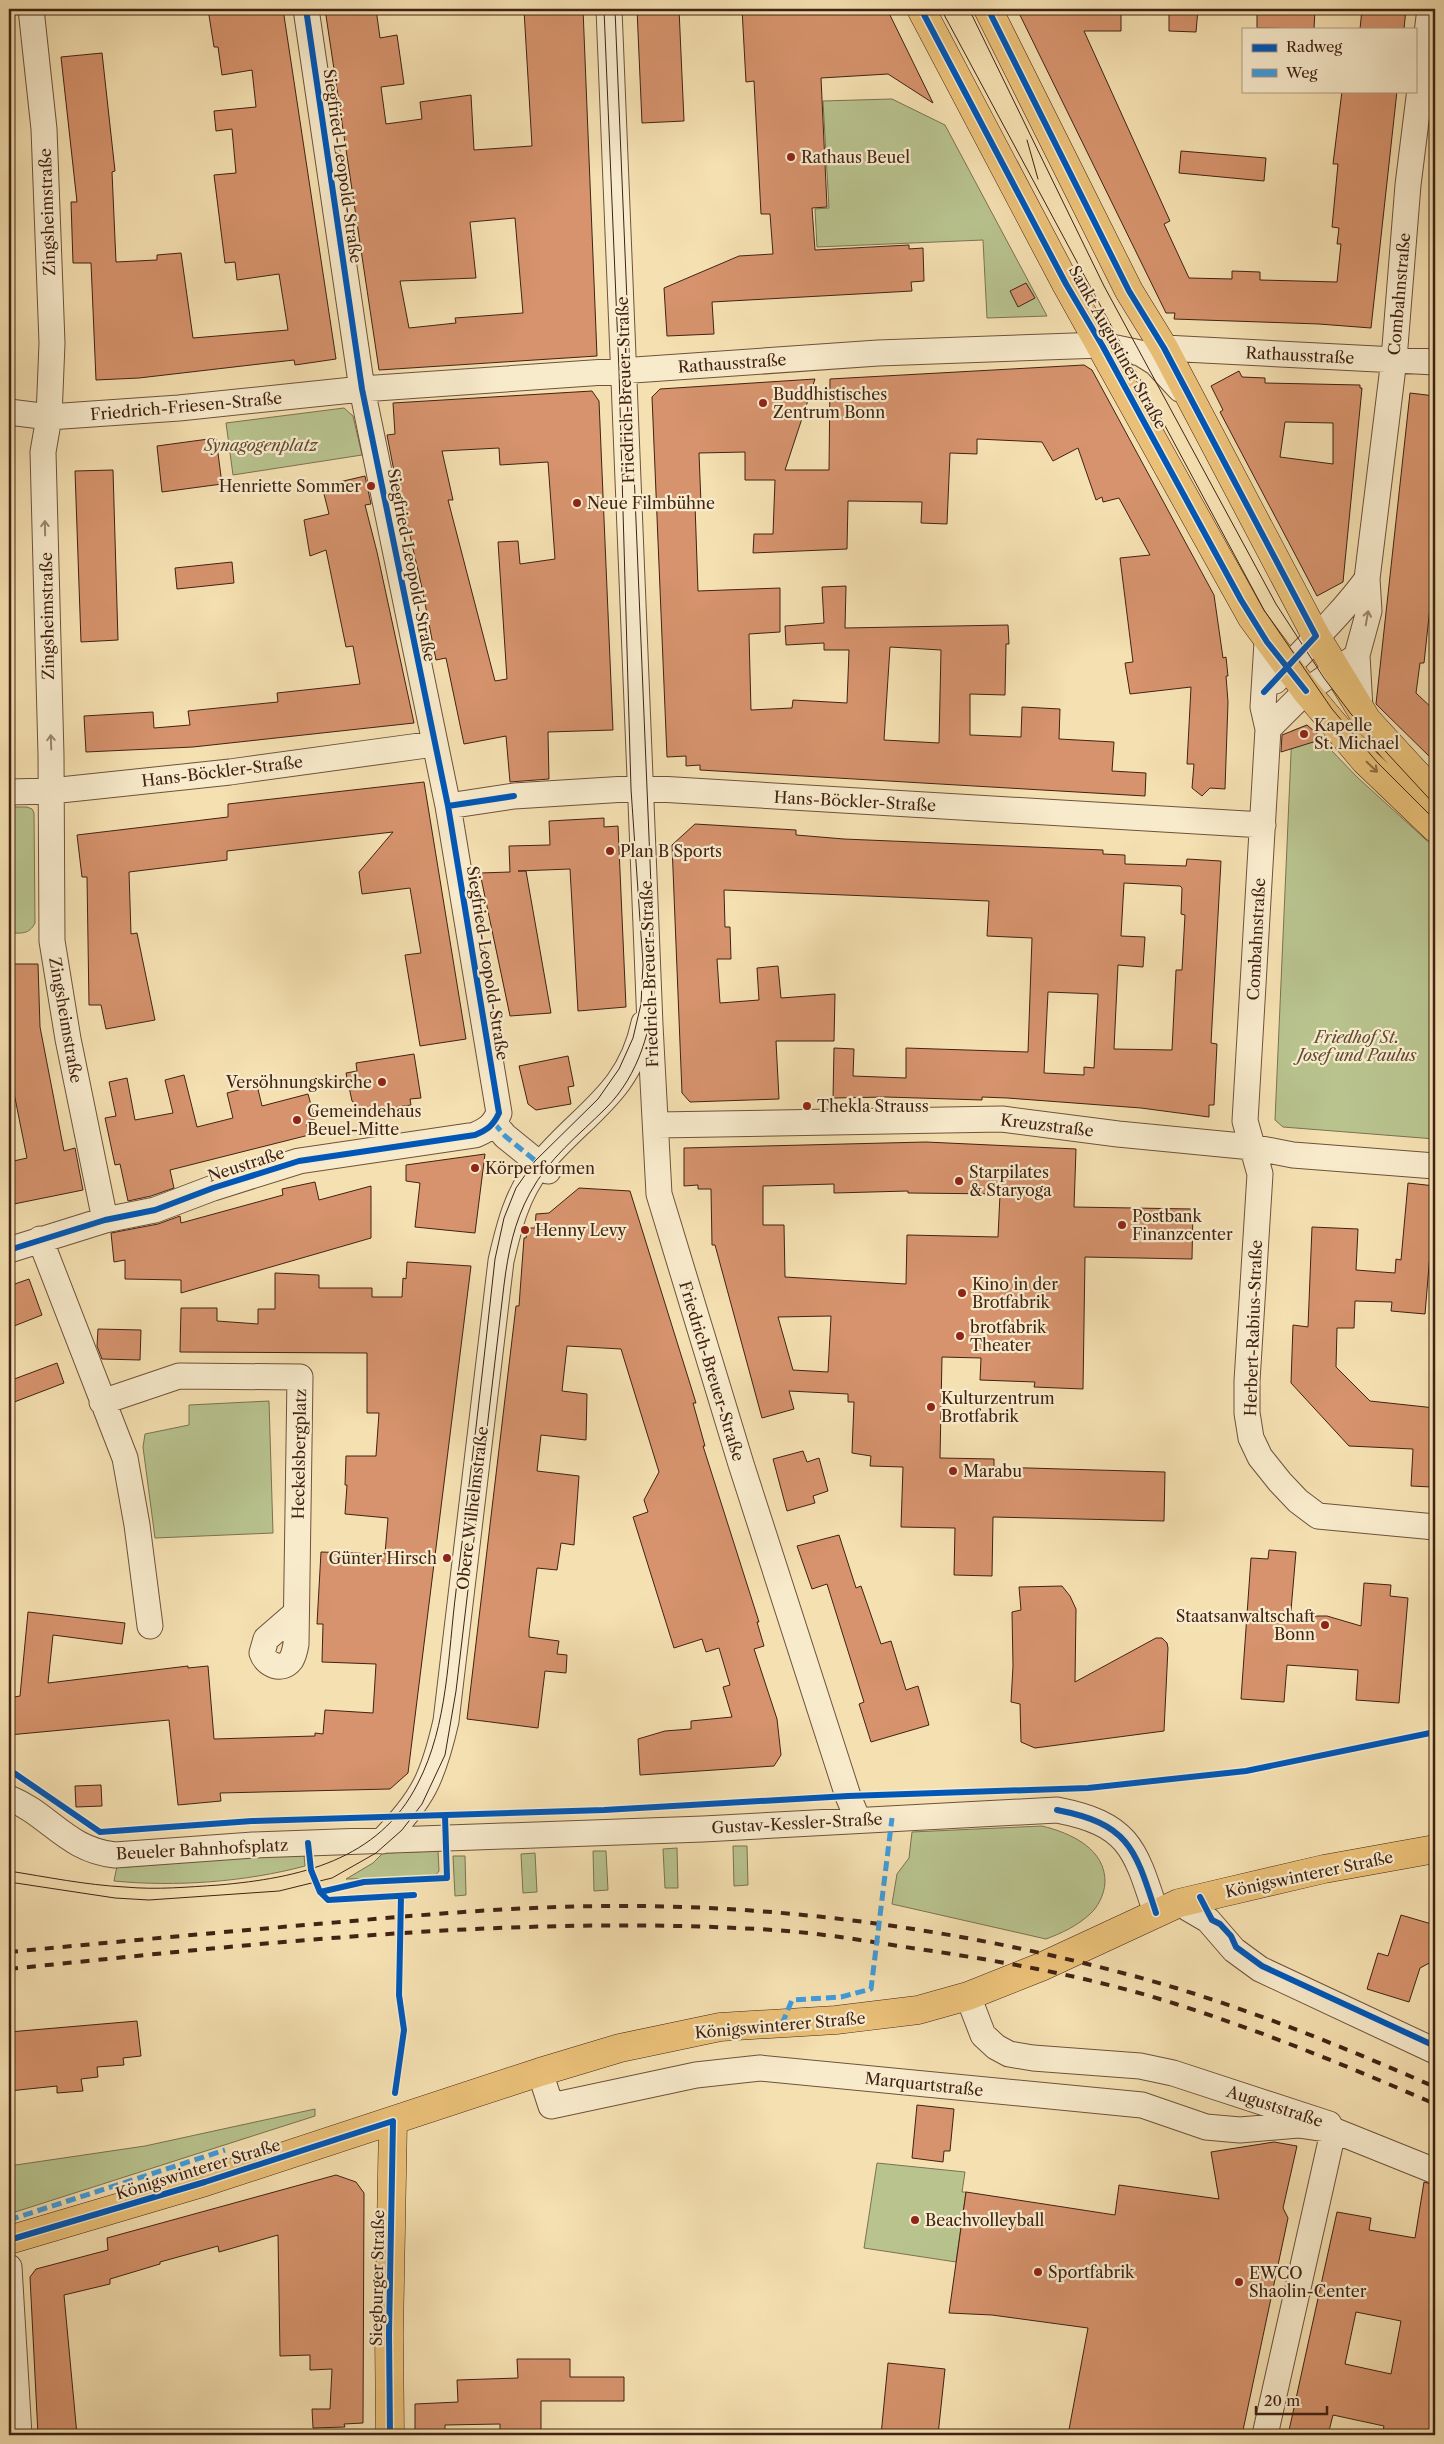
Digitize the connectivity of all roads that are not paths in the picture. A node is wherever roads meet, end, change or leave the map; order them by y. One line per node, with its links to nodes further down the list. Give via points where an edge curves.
1 (31, 9): 15 (street, Zingsheimstraße, via 44,129 52,344)
2 (306, 9): 12 (street, Siegfried-Leopold-Straße)
3 (609, 9): 11 (street, Friedrich-Breuer-Straße)
4 (921, 9): 7 (main road, Sankt Augustiner Straße, via 1066,284)
5 (988, 9): 8 (main road, Sankt Augustiner Straße, via 1130,291)
6 (1430, 9): 9 (street, Combahnstraße, via 1408,185)
7 (1102, 345): 11 (street, Rathausstraße, via 878,353); 13 (street, Sankt Augustiner Straße, via 1140,353 1156,364); 18 (main road, Sankt Augustiner Straße)
8 (1164, 348): 9 (street, Rathausstraße); 13 (main road, Sankt Augustiner Straße)
9 (1394, 359): 10 (street, Rathausstraße); 16 (street, Combahnstraße)
10 (1435, 362)
11 (625, 371): 12 (street, Rathausstraße); 25 (street, Friedrich-Breuer-Straße)
12 (362, 389): 15 (street, Friedrich-Friesen-Straße, via 179,408); 24 (street, Siegfried-Leopold-Straße)
13 (1188, 398): 17 (main road, Sankt Augustiner Straße)
14 (9, 412): 15 (street, Friedrich-Friesen-Straße)
15 (49, 417): 26 (street, Zingsheimstraße, one-way to 15, via 43,452)
16 (1367, 579): 17 (street, Combahnstraße, via 1346,608); 19 (street, Combahnstraße, one-way to 16, via 1369,611)
17 (1316, 636): 19 (main road, Sankt Augustiner Straße); 20 (street, Combahnstraße)
18 (1267, 642): 20 (main road, Sankt Augustiner Straße); 22 (street, Combahnstraße)
19 (1347, 662): 21 (street); 28 (main road, Sankt Augustiner Straße, via 1360,709 1376,733)
20 (1287, 667): 21 (main road, Sankt Augustiner Straße); 22 (street, Combahnstraße)
21 (1306, 691): 23 (street); 31 (main road, Sankt Augustiner Straße, one-way to 31, via 1365,761)
22 (1264, 692): 23 (street, Combahnstraße, via 1263,707)
23 (1268, 729): 30 (street, Combahnstraße)
24 (434, 744): 26 (street, Hans-Böckler-Straße, via 230,772); 29 (street, Siegfried-Leopold-Straße)
25 (642, 788): 29 (street, Hans-Böckler-Straße, via 514,796); 30 (street, Hans-Böckler-Straße); 32 (street, Friedrich-Breuer-Straße)
26 (51, 791): 27 (street, Hans-Böckler-Straße); 38 (street, Zingsheimstraße, via 52,940 68,1039)
27 (9, 792)
28 (1435, 794)
29 (448, 806): 33 (street, Siegfried-Leopold-Straße, via 497,1099 498,1114)
30 (1263, 825): 35 (street, Combahnstraße, via 1245,1121)
31 (1435, 828)
32 (650, 999): 34 (street, Friedrich-Breuer-Straße); 37 (street, Obere Wilhelmstraße, via 640,1041 627,1070 604,1102)
33 (494, 1124): 37 (street); 38 (street, Neustraße, via 474,1135 299,1161 155,1210)
34 (657, 1126): 35 (street, Kreuzstraße, via 1002,1119); 46 (street, Friedrich-Breuer-Straße, via 659,1194 741,1464)
35 (1252, 1147): 36 (street, Kreuzstraße, via 1293,1155); 42 (street, Herbert-Rabius-Straße, via 1260,1174 1247,1413 1251,1438 1260,1457 1298,1501 1318,1516)
36 (1435, 1166)
37 (544, 1168): 47 (street, Obere Wilhelmstraße, via 523,1190 510,1220 501,1261 446,1721 438,1757 425,1790)
38 (105, 1220): 39 (street, Neustraße)
39 (40, 1239): 40 (street, Neustraße); 41 (street)
40 (9, 1250)
41 (102, 1402): 43 (street, Heckelsbergplatz, via 178,1376 300,1377); 44 (street, via 124,1458)
42 (1435, 1527)
43 (296, 1613)
44 (150, 1626)
45 (9, 1798): 47 (street, Beueler Bahnhofsplatz, via 81,1847 103,1854)
46 (858, 1820): 47 (street, Gustav-Kessler-Straße); 49 (street, Gustav-Kessler-Straße, via 1057,1810 1076,1814 1114,1830 1128,1844)
47 (382, 1841)
48 (1435, 1849): 49 (main road, Königswinterer Straße, via 1324,1869)
49 (1167, 1908): 50 (main road, Königswinterer Straße); 51 (street, via 1208,1920 1234,1950 1260,1969)
50 (968, 1996): 52 (main road, Königswinterer Straße, via 882,2016 720,2027 685,2033); 54 (street, Auguststraße, via 983,2035 1009,2054 1140,2066 1174,2073 1329,2124)
51 (1435, 2051)
52 (540, 2072): 53 (main road, Königswinterer Straße); 54 (street, Marquartstraße, via 551,2106 696,2075 760,2068 1142,2105 1206,2127 1240,2130 1298,2125)
53 (393, 2121): 56 (main road, Königswinterer Straße, via 206,2182); 59 (main road, Siegburger Straße)
54 (1333, 2130): 55 (street); 60 (street, Auguststraße)
55 (1435, 2171)
56 (9, 2240)
57 (9, 2267): 58 (street)
58 (19, 2435)
59 (390, 2435)
60 (1265, 2435)

